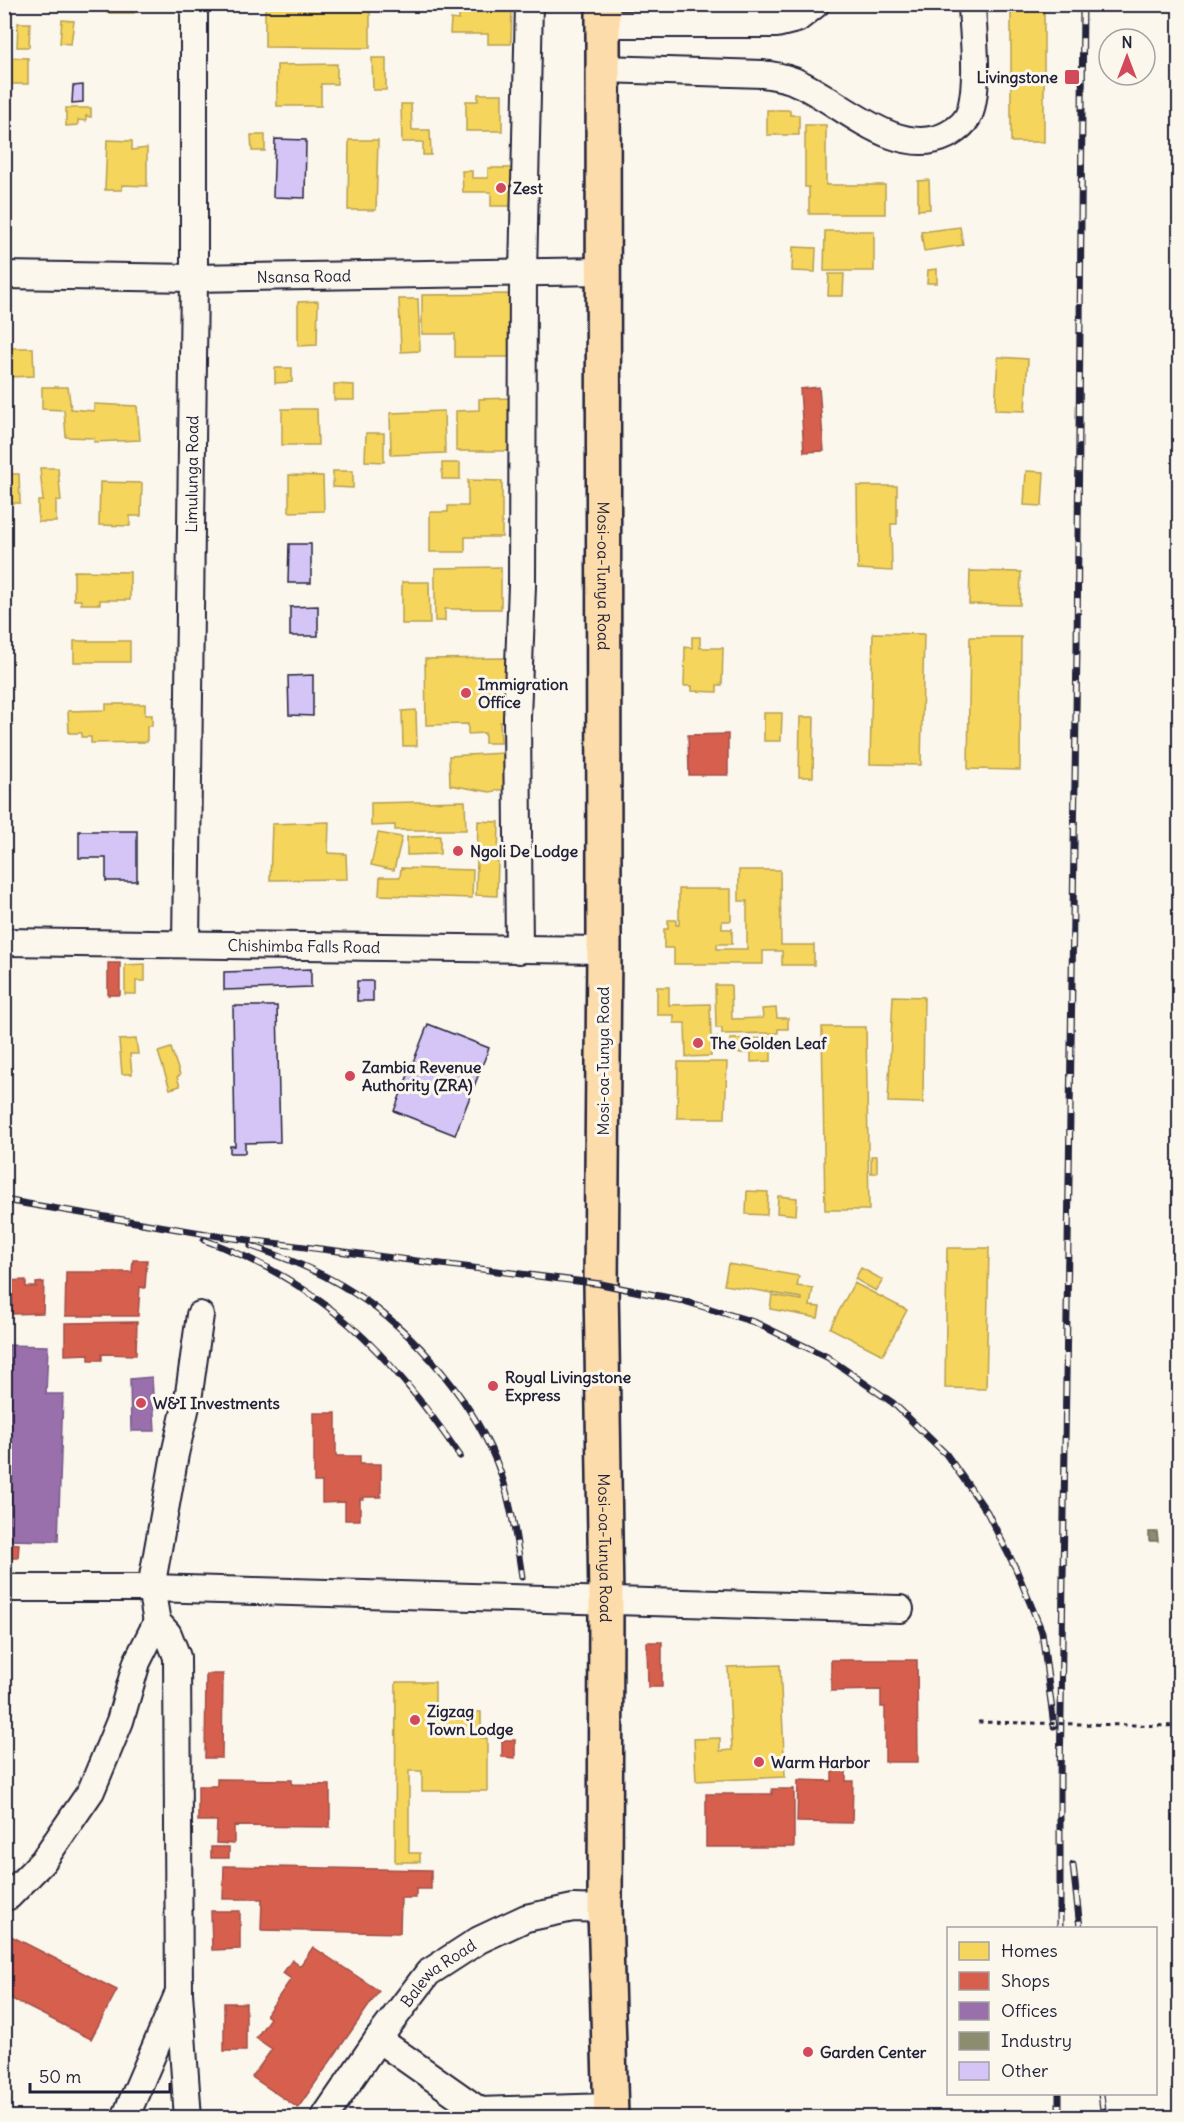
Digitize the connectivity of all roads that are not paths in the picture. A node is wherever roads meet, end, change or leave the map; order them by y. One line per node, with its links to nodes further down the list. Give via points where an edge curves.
1 (195, 4): 10 (street, Limulunga Road)
2 (529, 4): 8 (street)
3 (816, 4): 5 (street, via 796,19 777,24)
4 (972, 4): 6 (street, via 974,90 970,113 958,129 936,140 893,135 849,115 784,77)
5 (603, 14): 6 (highway, Mosi-oa-Tunya Road)
6 (603, 69): 7 (highway, Mosi-oa-Tunya Road)
7 (604, 271): 8 (street, Nsansa Road); 14 (highway, Mosi-oa-Tunya Road)
8 (523, 273): 10 (street, Nsansa Road); 13 (street, via 522,585 517,718)
9 (4, 275): 10 (street, Nsansa Road)
10 (194, 278): 12 (street, Limulunga Road)
11 (4, 942): 12 (street, Chishimba Falls Road)
12 (186, 944): 13 (street, Chishimba Falls Road)
13 (519, 950): 14 (street, Chishimba Falls Road)
14 (604, 950): 18 (highway, Mosi-oa-Tunya Road, via 601,1284)
15 (200, 1316): 17 (street)
16 (4, 1588): 17 (street)
17 (151, 1588): 18 (street); 20 (street)
18 (606, 1600): 19 (street); 22 (highway, Mosi-oa-Tunya Road)
19 (900, 1609)
20 (157, 1622): 21 (street, via 137,1662 120,1720 91,1791 44,1862); 23 (street, via 168,1634 177,1657)
21 (9, 1896)
22 (605, 1909): 24 (street, Balewa Road, via 573,1908 526,1918 479,1940 428,1973); 25 (highway, Mosi-oa-Tunya Road)
23 (179, 1993): 27 (street); 28 (street)
24 (378, 2039): 26 (street); 29 (street, Balewa Road)
25 (610, 2112): 26 (street)
26 (480, 2114)
27 (125, 2118)
28 (188, 2118)
29 (324, 2118)

